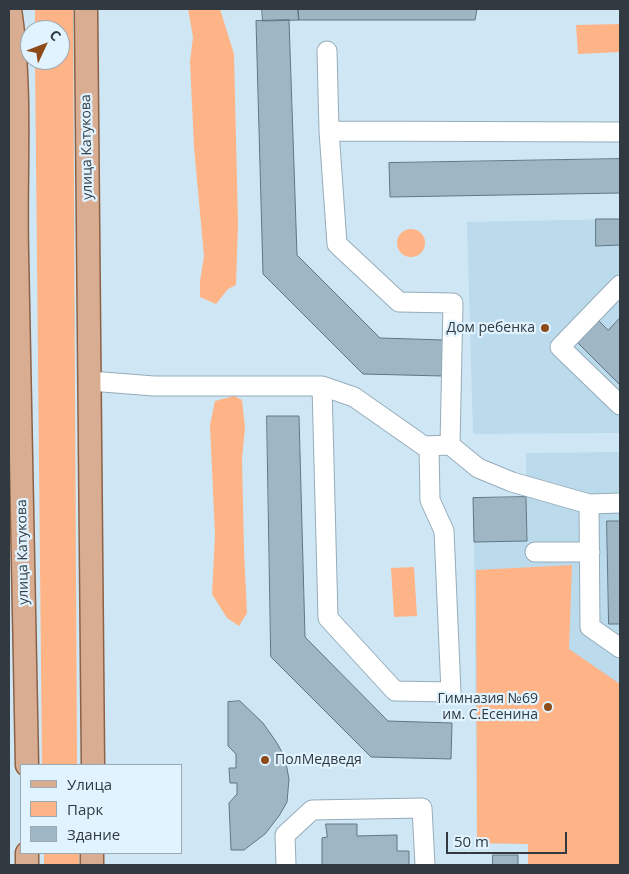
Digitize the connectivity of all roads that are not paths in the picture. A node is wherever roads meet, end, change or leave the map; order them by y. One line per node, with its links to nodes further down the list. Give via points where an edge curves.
1 (10, 9): 6 (main road, улица Катукова, via 15,39)
2 (86, 9): 8 (main road, улица Катукова)
3 (327, 51): 4 (lane)
4 (329, 132): 5 (lane); 13 (lane, via 337,244 399,302 453,303)
5 (620, 132)
6 (13, 249): 11 (main road, улица Катукова)
7 (620, 285): 10 (lane, via 560,347)
8 (90, 381): 9 (lane, via 154,386); 20 (main road, улица Катукова)
9 (322, 386): 12 (lane, via 354,397 424,446); 12 (lane, via 328,618 395,691 451,692 444,532 430,500)
10 (620, 406)
11 (14, 410): 19 (main road, улица Катукова)
12 (429, 446): 13 (lane)
13 (450, 446): 15 (lane, via 478,468 512,482)
14 (620, 503): 15 (lane)
15 (589, 504): 17 (lane)
16 (535, 552): 17 (lane)
17 (590, 552): 18 (lane, via 590,627)
18 (620, 648)
19 (26, 764)
20 (92, 764)
21 (286, 865): 22 (lane, via 285,835 312,810 422,808)
22 (424, 865)

